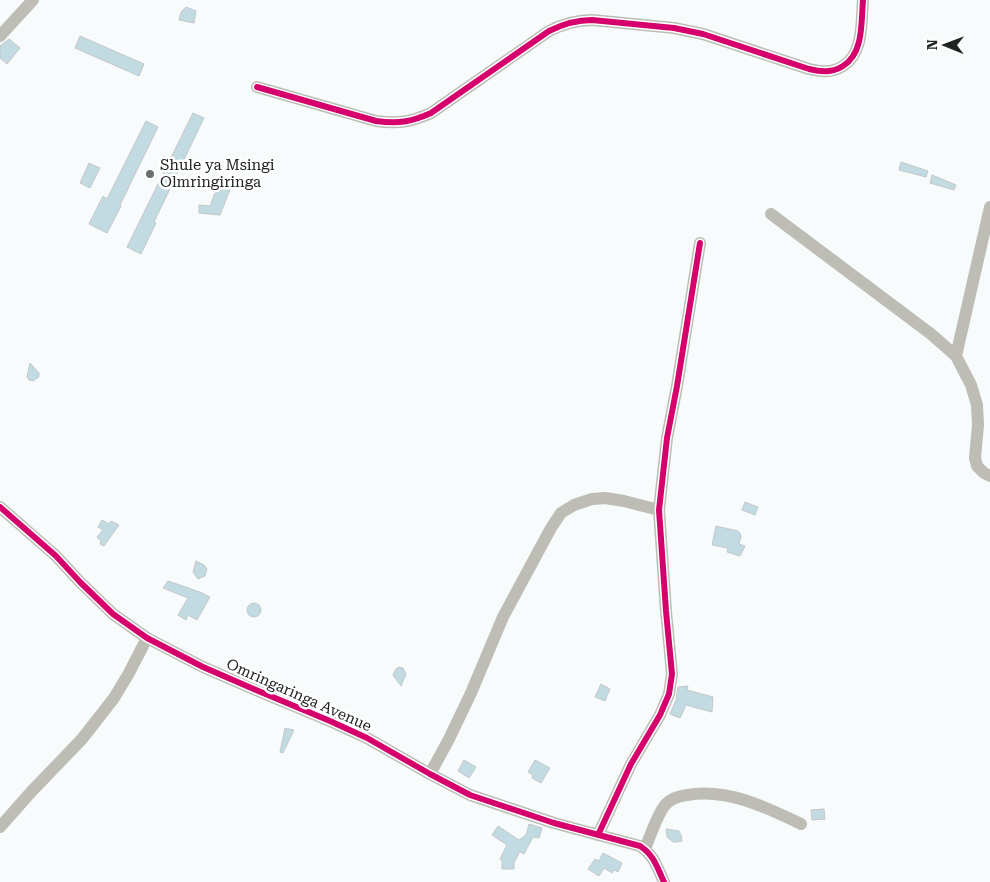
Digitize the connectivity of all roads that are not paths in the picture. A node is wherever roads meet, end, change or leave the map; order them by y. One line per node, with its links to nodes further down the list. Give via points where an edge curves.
1 (33, 0): 3 (street)
2 (863, 0): 4 (street, via 857,50 847,64 832,71 809,69 687,30 581,20 549,31 431,113 412,121 376,121)
3 (0, 36)
4 (257, 87)
5 (990, 207): 8 (street)
6 (771, 214): 8 (street)
7 (700, 243): 11 (street, via 667,438)
8 (956, 356): 9 (street, via 977,405 977,466)
9 (990, 476)
10 (0, 507): 12 (street, Omringaringa Avenue, via 56,556 113,614)
11 (659, 510): 13 (street, via 606,498 592,499 560,513 503,617); 16 (street, via 672,674 669,694)
12 (147, 638): 13 (street, Omringaringa Avenue, via 212,671 330,720); 15 (street, via 130,673 82,740)
13 (430, 774): 16 (street, Omringaringa Avenue, via 478,797)
14 (801, 824): 17 (street, via 775,811 723,795 697,793 677,796 666,804)
15 (0, 827)
16 (598, 835): 17 (street, Omringaringa Avenue)
17 (645, 849): 18 (street)
18 (664, 882)

